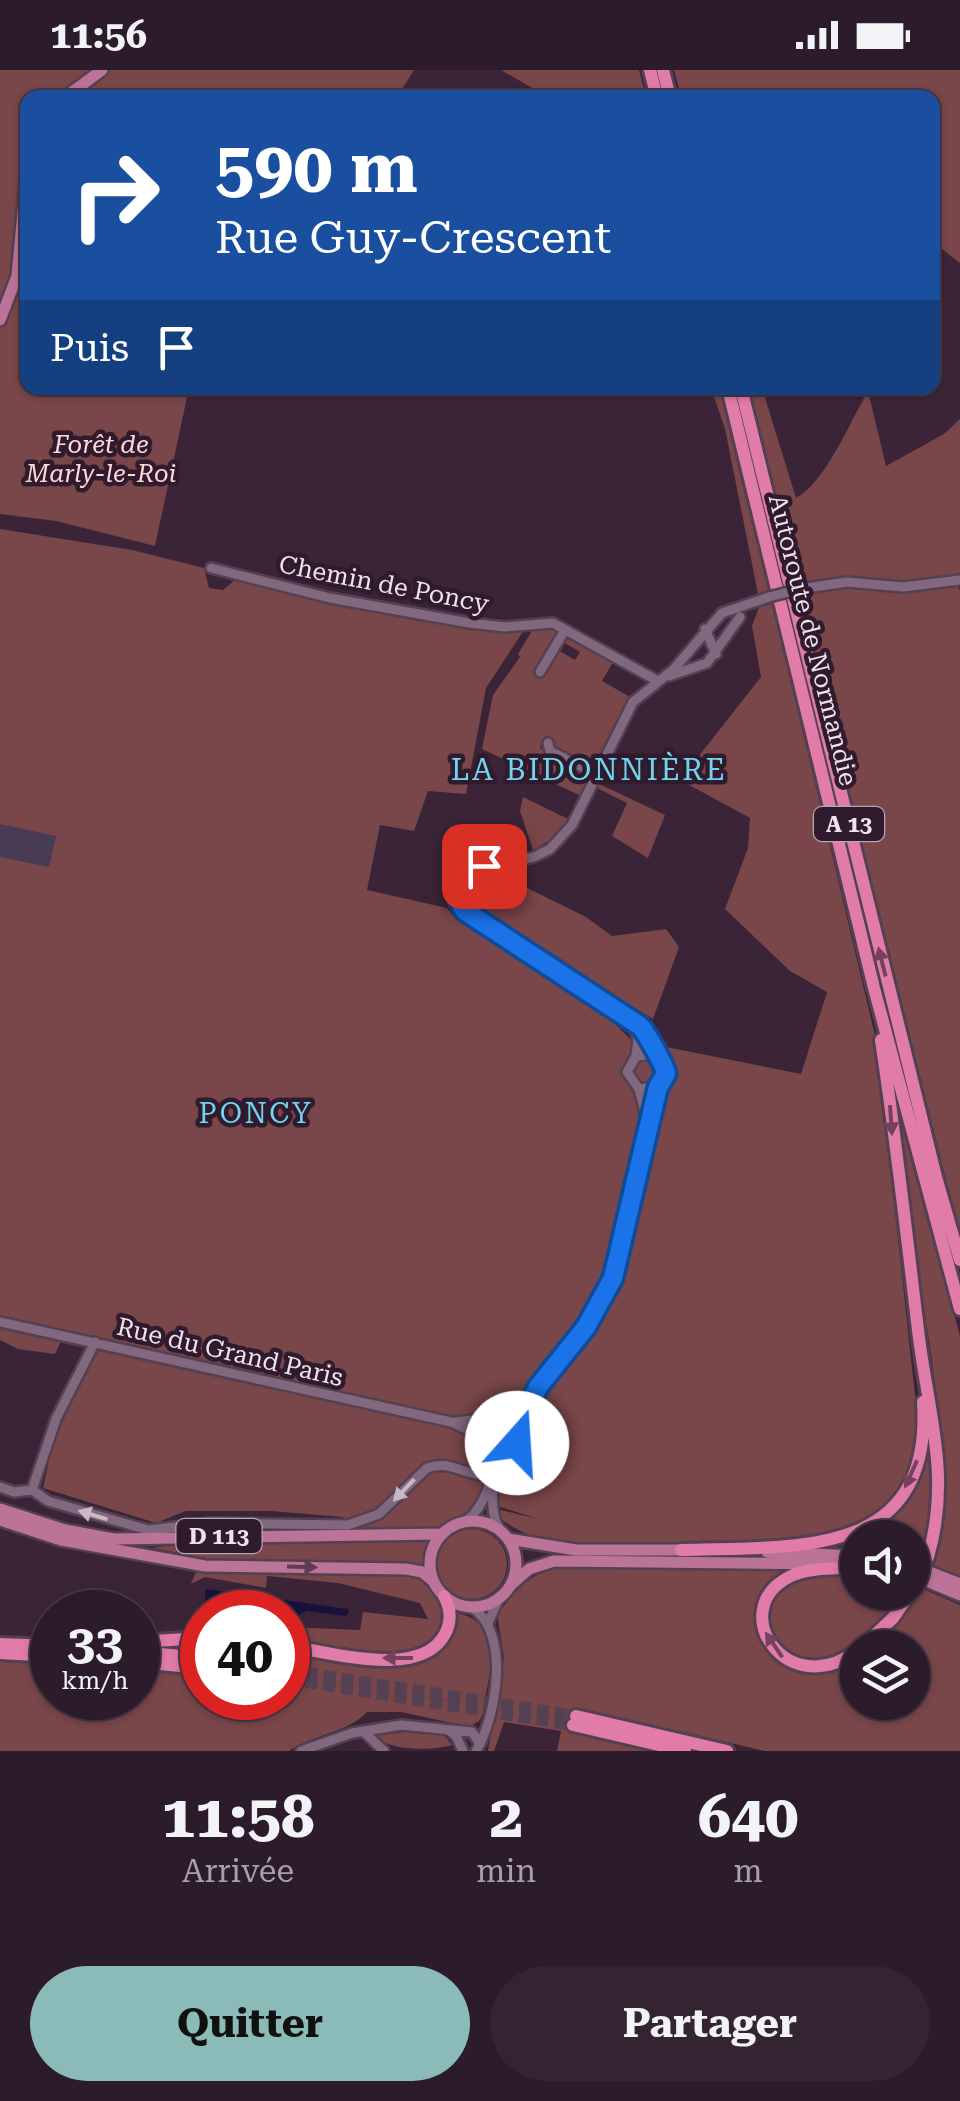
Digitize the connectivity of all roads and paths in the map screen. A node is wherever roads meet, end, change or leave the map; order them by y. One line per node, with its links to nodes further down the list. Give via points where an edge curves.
1 (102, 70): 2 (main road)
2 (75, 90)
3 (20, 253): 4 (main road)
4 (0, 320)
5 (730, 395): 17 (highway, Autoroute de Normandie / A 13)
6 (743, 395): 24 (highway, Autoroute de Normandie / A 13, one-way to 6)
7 (212, 568): 11 (street, Chemin de Poncy, via 434,617)
8 (960, 580): 10 (street, bridge, via 800,589 722,612)
9 (740, 617): 12 (street)
10 (705, 629): 12 (street); 14 (street)
11 (565, 630): 13 (street); 14 (street, Chemin de Poncy)
12 (716, 654): 14 (street, via 699,667)
13 (540, 672)
14 (659, 679): 16 (street, via 633,702)
15 (548, 744): 16 (street)
16 (596, 774): 18 (street, via 572,825 550,849 484,866 465,876 458,894 465,911)
17 (874, 988): 25 (highway, Autoroute de Normandie / A 13); 28 (highway, one-way to 28)
18 (634, 1024): 19 (street); 20 (street)
19 (654, 1054): 20 (street); 21 (street, via 665,1067)
20 (636, 1056): 22 (street, via 628,1072)
21 (658, 1087): 22 (street); 23 (street)
22 (639, 1089): 23 (street)
23 (648, 1127): 29 (street, via 613,1278 586,1327)
24 (960, 1260)
25 (960, 1309)
26 (0, 1322): 27 (street, Rue du Grand Paris)
27 (95, 1342): 32 (street, Rue du Grand Paris); 38 (street, via 56,1419)
28 (920, 1344): 44 (highway, via 939,1453 940,1507); 45 (highway, one-way to 45, via 923,1445 913,1476 877,1521 816,1545)
29 (538, 1387): 30 (street); 33 (street)
30 (504, 1412): 31 (street); 33 (street)
31 (488, 1418): 32 (street, Rue du Grand Paris); 34 (street)
32 (451, 1422): 34 (street, Rue du Grand Paris)
33 (521, 1427): 35 (street, via 520,1439)
34 (488, 1442): 35 (street); 36 (street)
35 (508, 1449): 43 (street, via 492,1506)
36 (489, 1476): 38 (street, one-way to 38, via 435,1464 379,1514 348,1524 210,1523 148,1530 48,1501); 41 (street, via 482,1504)
37 (0, 1487): 38 (street)
38 (32, 1490)
39 (0, 1510): 42 (main road, D 113, via 114,1539)
40 (0, 1520): 50 (main road, D 113, one-way to 50, via 61,1540 205,1566 406,1569)
41 (466, 1522): 42 (main road); 43 (main road)
42 (442, 1534): 50 (main road, via 430,1557)
43 (504, 1534): 45 (main road, via 576,1550); 53 (main road, via 516,1562)
44 (930, 1549)
45 (681, 1550): 46 (main road)
46 (840, 1555)
47 (840, 1566): 53 (main road, via 585,1559 541,1564)
48 (840, 1568): 66 (highway, one-way to 48, via 815,1668 796,1665 781,1658 763,1628 770,1594 786,1578)
49 (930, 1573): 52 (main road)
50 (433, 1581): 55 (main road)
51 (930, 1582): 54 (main road)
52 (960, 1584)
53 (511, 1585): 56 (main road)
54 (960, 1595)
55 (444, 1596): 57 (main road); 63 (highway, one-way to 63, via 448,1628 420,1657)
56 (500, 1598): 57 (main road); 59 (street)
57 (471, 1607): 59 (street)
58 (899, 1610): 60 (highway)
59 (489, 1622): 67 (street, via 498,1660)
60 (880, 1630)
61 (0, 1644): 62 (highway)
62 (30, 1644)
63 (310, 1649)
64 (0, 1653): 65 (highway)
65 (30, 1655)
66 (840, 1660)
67 (488, 1718): 69 (street); 70 (street)
68 (363, 1731): 69 (street, via 410,1724 445,1729); 71 (street); 72 (street)
69 (463, 1742): 70 (street)
70 (478, 1747)
71 (301, 1751)
72 (384, 1751)
73 (686, 1751): 74 (highway, via 574,1721)
74 (727, 1751)

